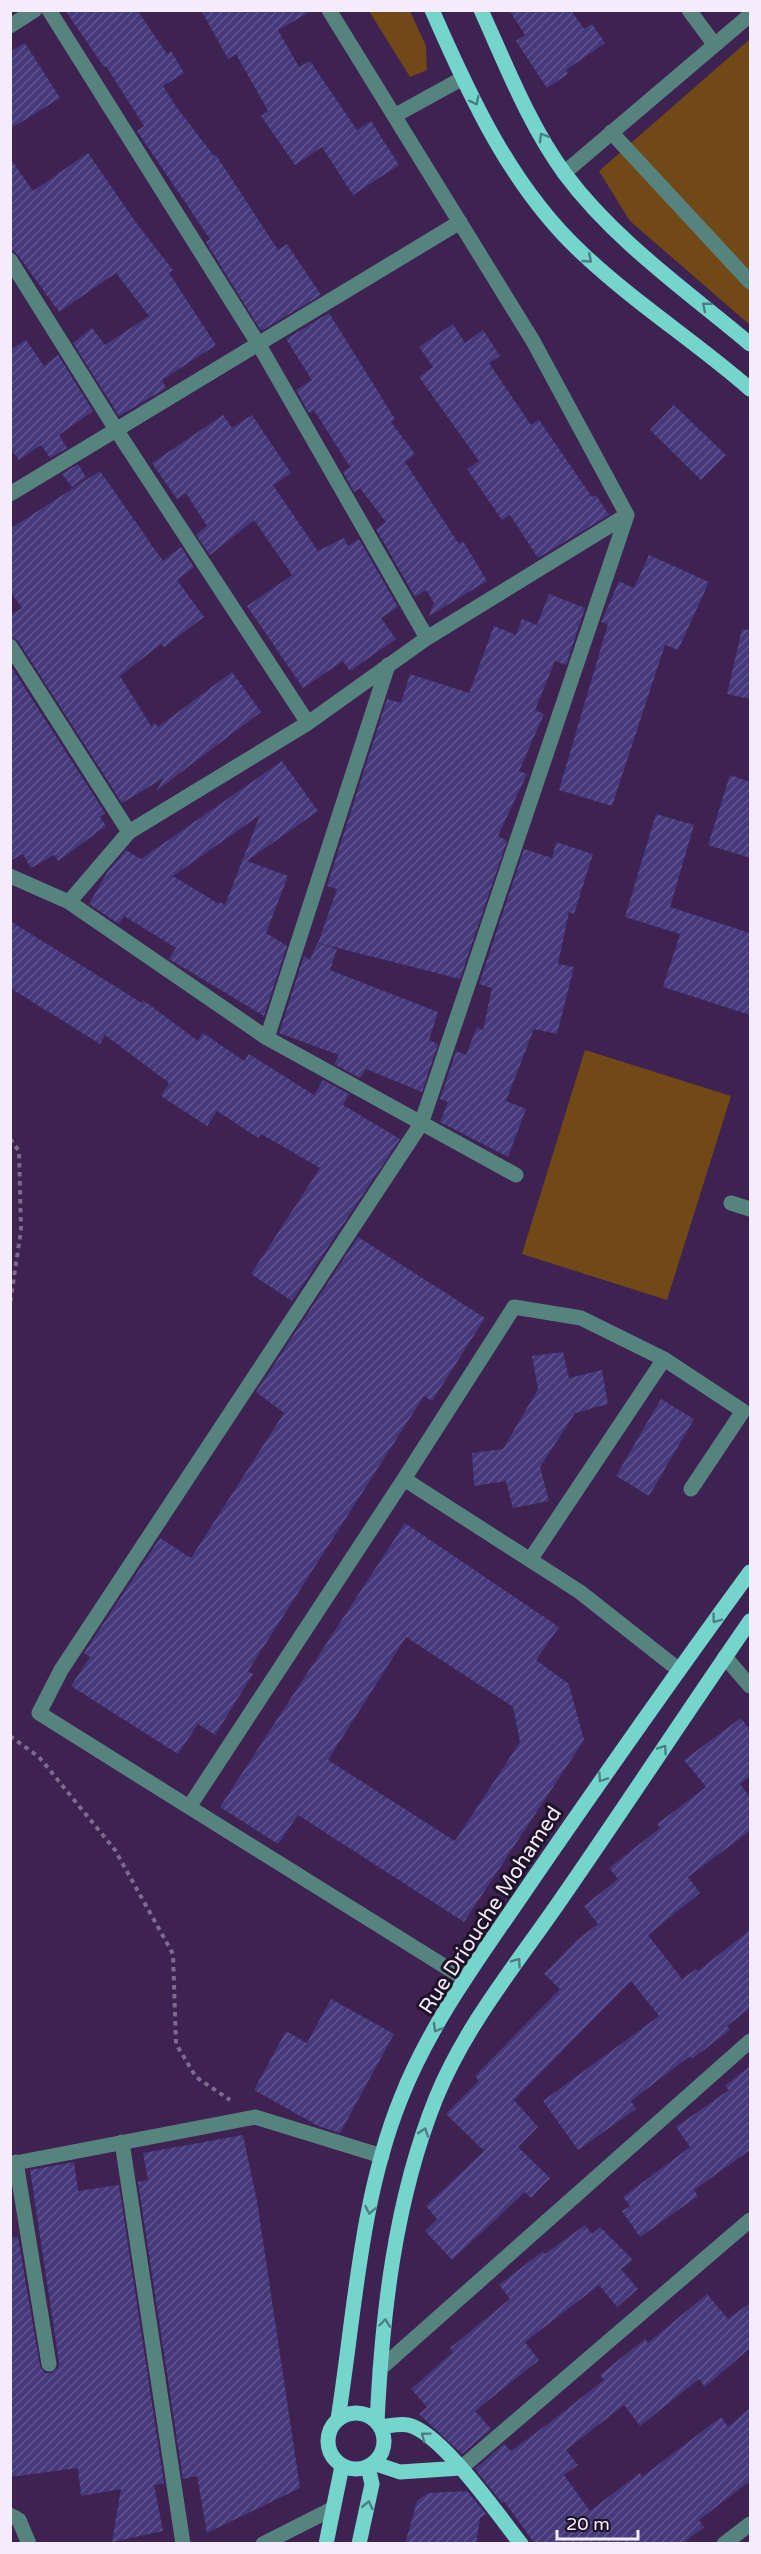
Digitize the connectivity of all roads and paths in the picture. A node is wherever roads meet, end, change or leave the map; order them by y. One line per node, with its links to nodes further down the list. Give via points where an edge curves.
1 (35, 10): 8 (street)
2 (49, 10): 18 (street)
3 (328, 10): 11 (street)
4 (432, 10): 10 (main road)
5 (481, 10): 13 (main road, one-way to 5, via 526,107)
6 (689, 10): 9 (street)
7 (750, 15): 9 (street)
8 (10, 26)
9 (714, 44): 12 (street)
10 (463, 78): 11 (street); 19 (main road, one-way to 19, via 493,137 541,210 582,254)
11 (394, 116): 14 (street)
12 (611, 132): 13 (street); 16 (street)
13 (564, 173): 17 (main road, one-way to 13, via 601,216)
14 (460, 222): 18 (street); 22 (street, via 533,340)
15 (10, 260): 20 (street)
16 (750, 282)
17 (750, 344)
18 (259, 345): 20 (street); 23 (street)
19 (750, 389)
20 (117, 431): 21 (street); 26 (street)
21 (10, 494)
22 (627, 515): 23 (street); 31 (street)
23 (427, 638): 25 (street)
24 (10, 646): 27 (street)
25 (388, 665): 26 (street); 30 (street)
26 (308, 723): 27 (street)
27 (129, 832): 29 (street)
28 (10, 876): 29 (street)
29 (69, 902): 30 (street)
30 (267, 1038): 31 (street)
31 (421, 1124): 33 (street); 48 (street, via 61,1670 39,1713)
32 (10, 1139): 36 (path, via 20,1151 21,1230)
33 (516, 1175)
34 (731, 1203): 35 (street)
35 (750, 1209)
36 (10, 1304)
37 (664, 1359): 38 (street); 39 (street, via 581,1318 514,1307); 41 (street)
38 (747, 1414): 40 (street)
39 (404, 1479): 41 (street); 48 (street)
40 (691, 1489)
41 (530, 1560): 45 (street, via 580,1592)
42 (750, 1572): 45 (main road, Rue Driouche Mohamed, one-way to 45)
43 (750, 1622): 44 (main road)
44 (725, 1657): 46 (street); 57 (main road, one-way to 44, via 402,2211 427,2124 451,2067 493,1997)
45 (679, 1670): 49 (main road, Rue Driouche Mohamed, one-way to 49)
46 (750, 1686)
47 (10, 1736): 51 (path, via 39,1757 114,1850 156,1922 173,1954 176,2044 196,2077)
48 (189, 1807): 49 (street)
49 (465, 1979): 53 (main road, Rue Driouche Mohamed, one-way to 53, via 415,2067)
50 (750, 2041): 57 (street)
51 (255, 2118): 52 (street); 53 (street)
52 (122, 2142): 54 (street); 67 (street)
53 (382, 2156): 58 (main road, Rue Driouche Mohamed, one-way to 58, via 356,2281)
54 (13, 2163): 56 (street)
55 (750, 2220): 62 (street)
56 (49, 2364)
57 (380, 2369): 59 (main road)
58 (338, 2419): 59 (main road, via 363,2414); 61 (main road, via 328,2434 327,2444)
59 (378, 2425): 60 (main road, via 384,2442 379,2458); 62 (main road, one-way to 59, via 424,2433 408,2425)
60 (371, 2465): 61 (main road, via 355,2470); 62 (main road, via 400,2472); 70 (main road, one-way to 60, via 372,2484)
61 (342, 2466): 63 (main road)
62 (461, 2468): 71 (main road)
63 (332, 2510): 68 (street); 69 (main road)
64 (10, 2516): 66 (street, via 19,2520)
65 (750, 2524): 72 (street)
66 (29, 2544)
67 (183, 2544)
68 (262, 2544)
69 (326, 2544)
70 (359, 2544)
71 (520, 2544)
72 (724, 2544)

